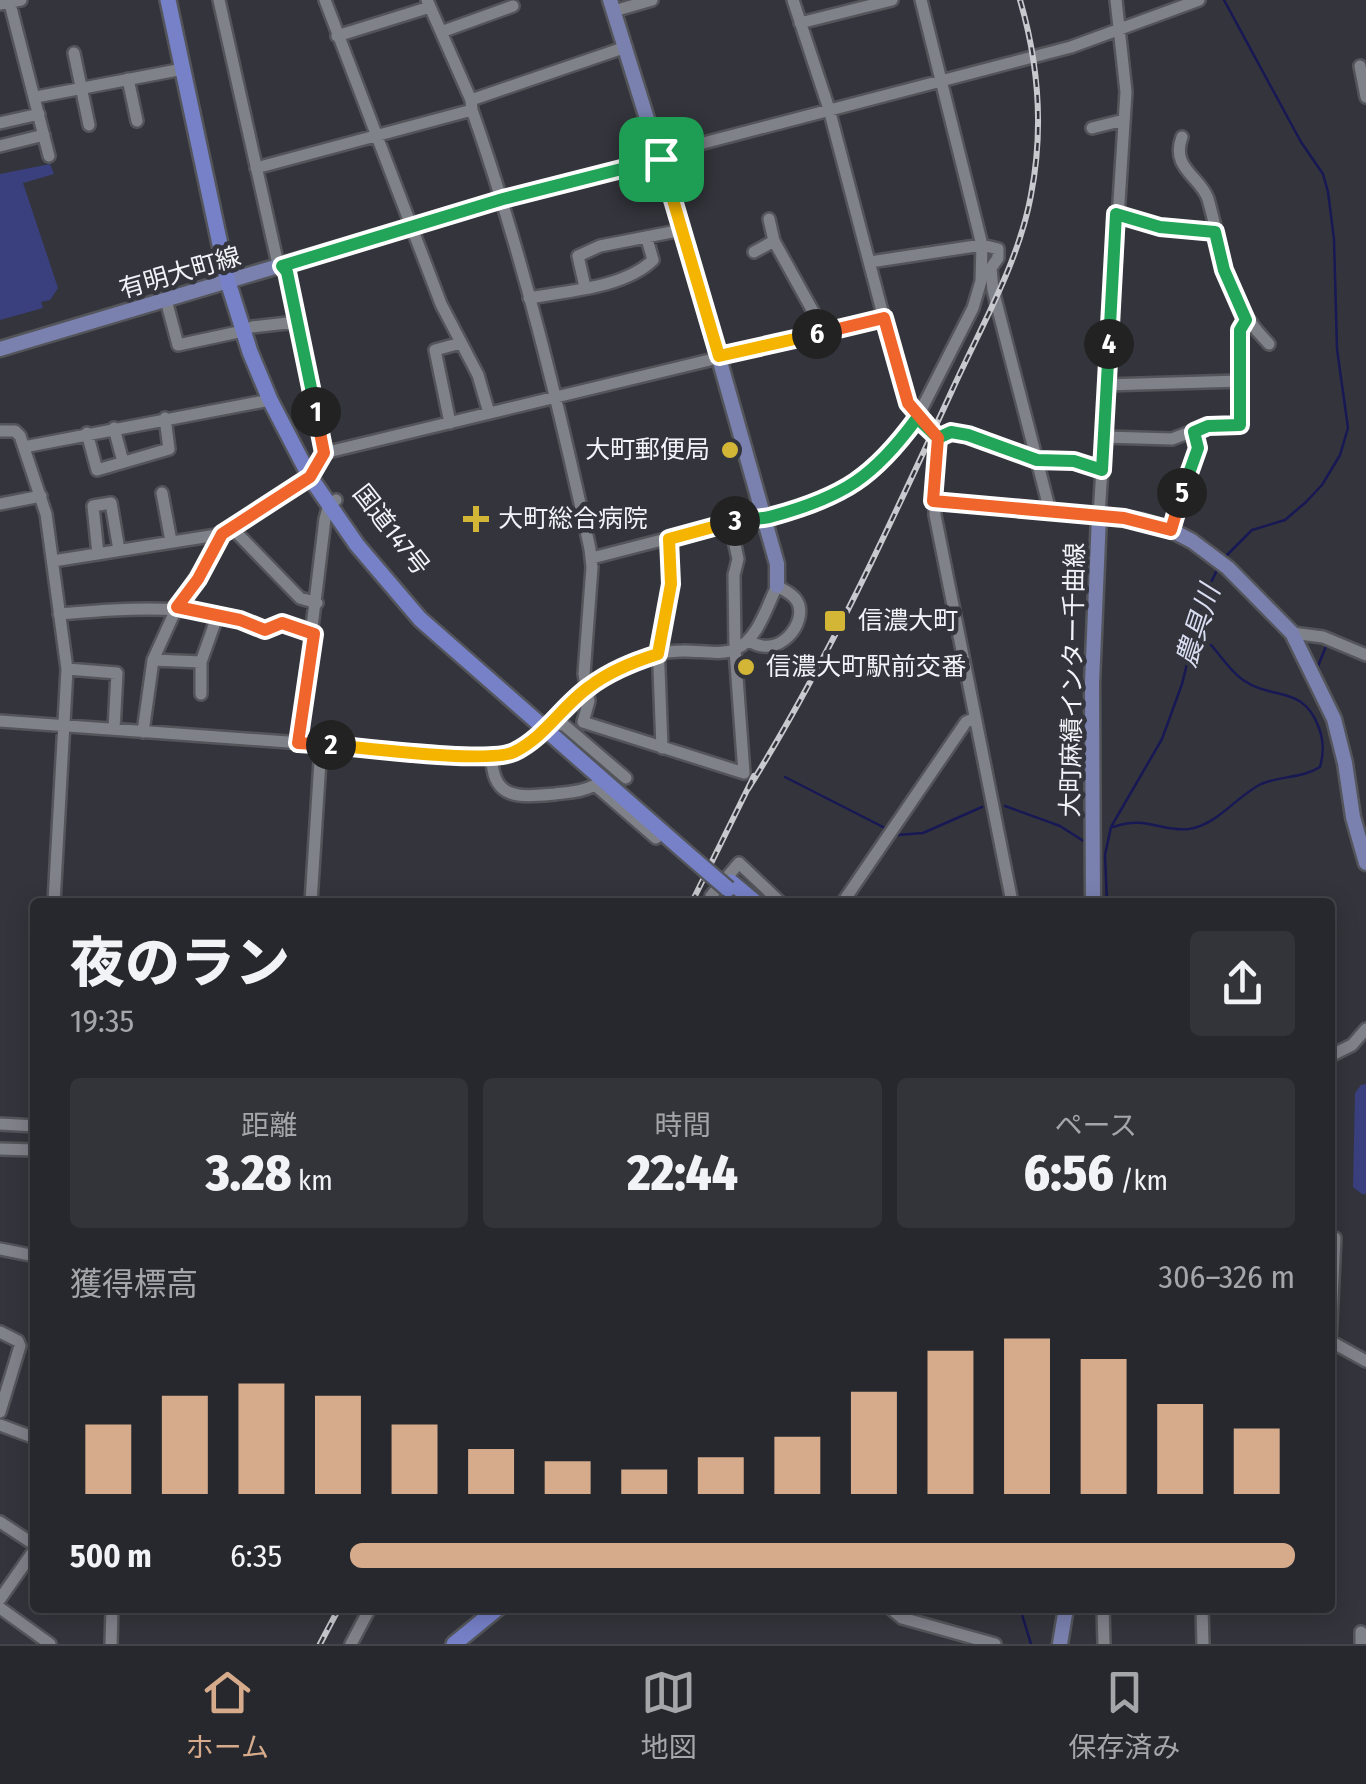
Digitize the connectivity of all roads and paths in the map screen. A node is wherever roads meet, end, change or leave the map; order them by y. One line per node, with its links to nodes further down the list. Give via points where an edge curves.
1 (168, 0): 23 (highway, 国道147号)
2 (178, 0): 56 (highway, 国道147号)
3 (325, 0): 19 (street)
4 (652, 0): 13 (street)
5 (793, 0): 16 (street)
6 (892, 0): 16 (street)
7 (921, 0): 25 (street)
8 (1116, 0): 17 (street)
9 (1199, 0): 17 (street)
10 (224, 1): 43 (street)
11 (10, 2): 15 (street); 27 (street)
12 (428, 4): 18 (street); 19 (street)
13 (612, 5): 20 (main road)
14 (513, 6): 18 (street)
15 (0, 19)
16 (800, 23): 30 (street)
17 (1121, 30): 25 (street); 32 (street)
18 (441, 32): 29 (street)
19 (338, 36): 37 (street)
20 (626, 47): 29 (street); 42 (main road)
21 (74, 53): 26 (street)
22 (1358, 66): 28 (street)
23 (182, 68): 24 (street); 56 (highway, 国道147号)
24 (128, 79): 26 (street); 33 (street)
25 (941, 81): 30 (street); 52 (street)
26 (81, 88): 27 (street); 35 (street)
27 (36, 97): 31 (street)
28 (1366, 97)
29 (472, 105): 37 (street); 44 (street)
30 (828, 109): 42 (street); 54 (street)
31 (40, 114): 34 (street); 38 (street)
32 (1124, 120): 36 (street); 45 (street)
33 (136, 121)
34 (0, 123)
35 (89, 125)
36 (1092, 128)
37 (378, 134): 43 (street); 47 (street)
38 (44, 135): 40 (street); 41 (street)
39 (1182, 137): 49 (street, via 1178,149 1206,193)
40 (0, 146)
41 (50, 156)
42 (661, 159): 44 (main road, 有明大町線); 48 (main road)
43 (256, 168): 55 (street)
44 (503, 199): 47 (main road, 有明大町線); 58 (street)
45 (1116, 214): 49 (street); 70 (street)
46 (769, 219): 51 (street)
47 (412, 228): 55 (main road, 有明大町線); 65 (street)
48 (682, 230): 50 (street); 68 (main road)
49 (1215, 232): 61 (street)
50 (647, 239): 57 (street, via 653,260 645,267); 57 (street, via 578,256)
51 (774, 241): 53 (street); 64 (street)
52 (982, 244): 54 (street); 75 (street, via 973,308); 85 (street, via 996,246 999,254 990,274)
53 (754, 252)
54 (870, 262): 60 (street)
55 (282, 266): 56 (main road, 有明大町線); 62 (street)
56 (233, 280): 59 (main road, 有明大町線); 63 (highway, 国道147号)
57 (585, 288): 58 (street)
58 (529, 298): 71 (street)
59 (166, 300): 63 (street, via 178,345); 67 (main road, 有明大町線)
60 (884, 318): 64 (street); 75 (street, via 904,395)
61 (1246, 320): 66 (street); 69 (street)
62 (297, 322): 63 (street); 84 (street)
63 (247, 329): 72 (highway, 国道147号); 88 (highway, 国道147号)
64 (825, 333): 68 (street)
65 (462, 344): 73 (street); 76 (street, via 435,350)
66 (1269, 344)
67 (0, 349)
68 (719, 356): 71 (street); 96 (main road)
69 (1240, 381): 70 (street); 79 (street, via 1240,425)
70 (1106, 385): 81 (street)
71 (556, 397): 73 (street); 104 (street)
72 (270, 400): 74 (street); 88 (highway, 国道147号)
73 (489, 413): 76 (street)
74 (166, 418): 77 (street); 86 (street, via 169,449)
75 (917, 418): 82 (street); 96 (street, via 858,483)
76 (450, 423): 84 (street)
77 (114, 428): 80 (street); 86 (street)
78 (0, 432): 83 (street, via 15,431)
79 (1194, 432): 81 (street, via 1159,440); 98 (street, via 1198,448)
80 (87, 434): 83 (street); 86 (street, via 98,470)
81 (1104, 437): 87 (street)
82 (938, 438): 85 (street, via 968,435); 91 (street)
83 (24, 447): 90 (street)
84 (324, 453): 88 (street)
85 (1037, 460): 87 (street); 94 (street)
86 (123, 462)
87 (1102, 470): 95 (street)
88 (312, 472): 92 (highway, 国道147号); 99 (street)
89 (162, 494): 101 (street)
90 (42, 496): 93 (street); 105 (street)
91 (933, 501): 94 (street); 122 (street)
92 (332, 503): 107 (street); 125 (highway, 国道147号, via 419,606)
93 (0, 504)
94 (1050, 512): 95 (street)
95 (1098, 516): 98 (main road, 大町麻績インター千曲線); 141 (main road, 大町麻績インター千曲線)
96 (764, 518): 97 (street); 106 (main road, via 778,564)
97 (730, 522): 100 (street); 114 (street, via 738,559)
98 (1171, 530): 111 (main road, 大町麻績インター千曲線, via 1214,556)
99 (227, 531): 101 (street); 107 (street, via 300,598); 108 (street)
100 (669, 539): 104 (street); 115 (street, via 671,584)
101 (171, 541): 102 (street)
102 (119, 550): 103 (street); 103 (street, via 110,503 93,506)
103 (98, 554): 105 (street)
104 (592, 558): 120 (street)
105 (53, 561): 109 (street)
106 (777, 586): 113 (street); 113 (street, via 798,603 793,628 773,648)
107 (317, 603): 112 (street)
108 (177, 607): 109 (street); 110 (street); 117 (street)
109 (59, 614): 119 (street)
110 (218, 614): 112 (street, via 265,630 282,623); 118 (street)
111 (1292, 633): 116 (street, via 1323,637); 134 (main road, 大町麻績インター千曲線, via 1334,719)
112 (314, 634): 128 (street)
113 (748, 640): 114 (street)
114 (735, 650): 115 (street); 130 (street, via 744,773)
115 (658, 654): 120 (street); 130 (street)
116 (1366, 656)
117 (154, 660): 118 (street); 127 (street)
118 (202, 662): 121 (street)
119 (67, 669): 124 (street); 126 (street, via 117,673)
120 (588, 687): 125 (street); 130 (street, via 582,722)
121 (202, 694)
122 (975, 718): 139 (street); 140 (street)
123 (0, 722): 124 (street)
124 (65, 726): 126 (street); 136 (street)
125 (548, 727): 131 (street, via 518,750); 132 (street, via 564,725); 135 (highway, 国道147号)
126 (114, 729): 127 (street)
127 (143, 732): 128 (street)
128 (298, 743): 129 (street)
129 (321, 745): 131 (street); 137 (street)
130 (662, 748)
131 (492, 757): 133 (street, via 495,779 507,792 530,796 595,785)
132 (626, 778)
133 (656, 838)
134 (1366, 862)
135 (726, 891): 138 (street, via 712,896 739,862)
136 (54, 898)
137 (311, 898)
138 (776, 898)
139 (846, 898)
140 (1011, 898)
141 (1093, 898)
142 (1366, 1029): 143 (street)
143 (1335, 1053)
144 (0, 1124): 145 (street)
145 (30, 1126)
146 (0, 1148): 147 (street)
147 (30, 1150)
148 (0, 1250): 149 (street)
149 (30, 1255)
150 (0, 1332): 153 (street, via 20,1343)
151 (1335, 1344): 152 (street)
152 (1366, 1361)
153 (4, 1382): 154 (street)
154 (0, 1412)
155 (0, 1426): 156 (street)
156 (30, 1436)
157 (0, 1522): 158 (street)
158 (30, 1543)
159 (30, 1554): 160 (street)
160 (0, 1599)
161 (0, 1608): 170 (street)
162 (112, 1613): 171 (street)
163 (367, 1613): 172 (street)
164 (492, 1613): 173 (highway)
165 (505, 1613): 174 (highway)
166 (896, 1613): 175 (street)
167 (1065, 1613): 176 (main road)
168 (1103, 1613): 177 (street)
169 (1202, 1613): 178 (street)
170 (50, 1644)
171 (111, 1644)
172 (351, 1644)
173 (454, 1644)
174 (467, 1644)
175 (995, 1644)
176 (1060, 1644)
177 (1104, 1644)
178 (1203, 1644)

